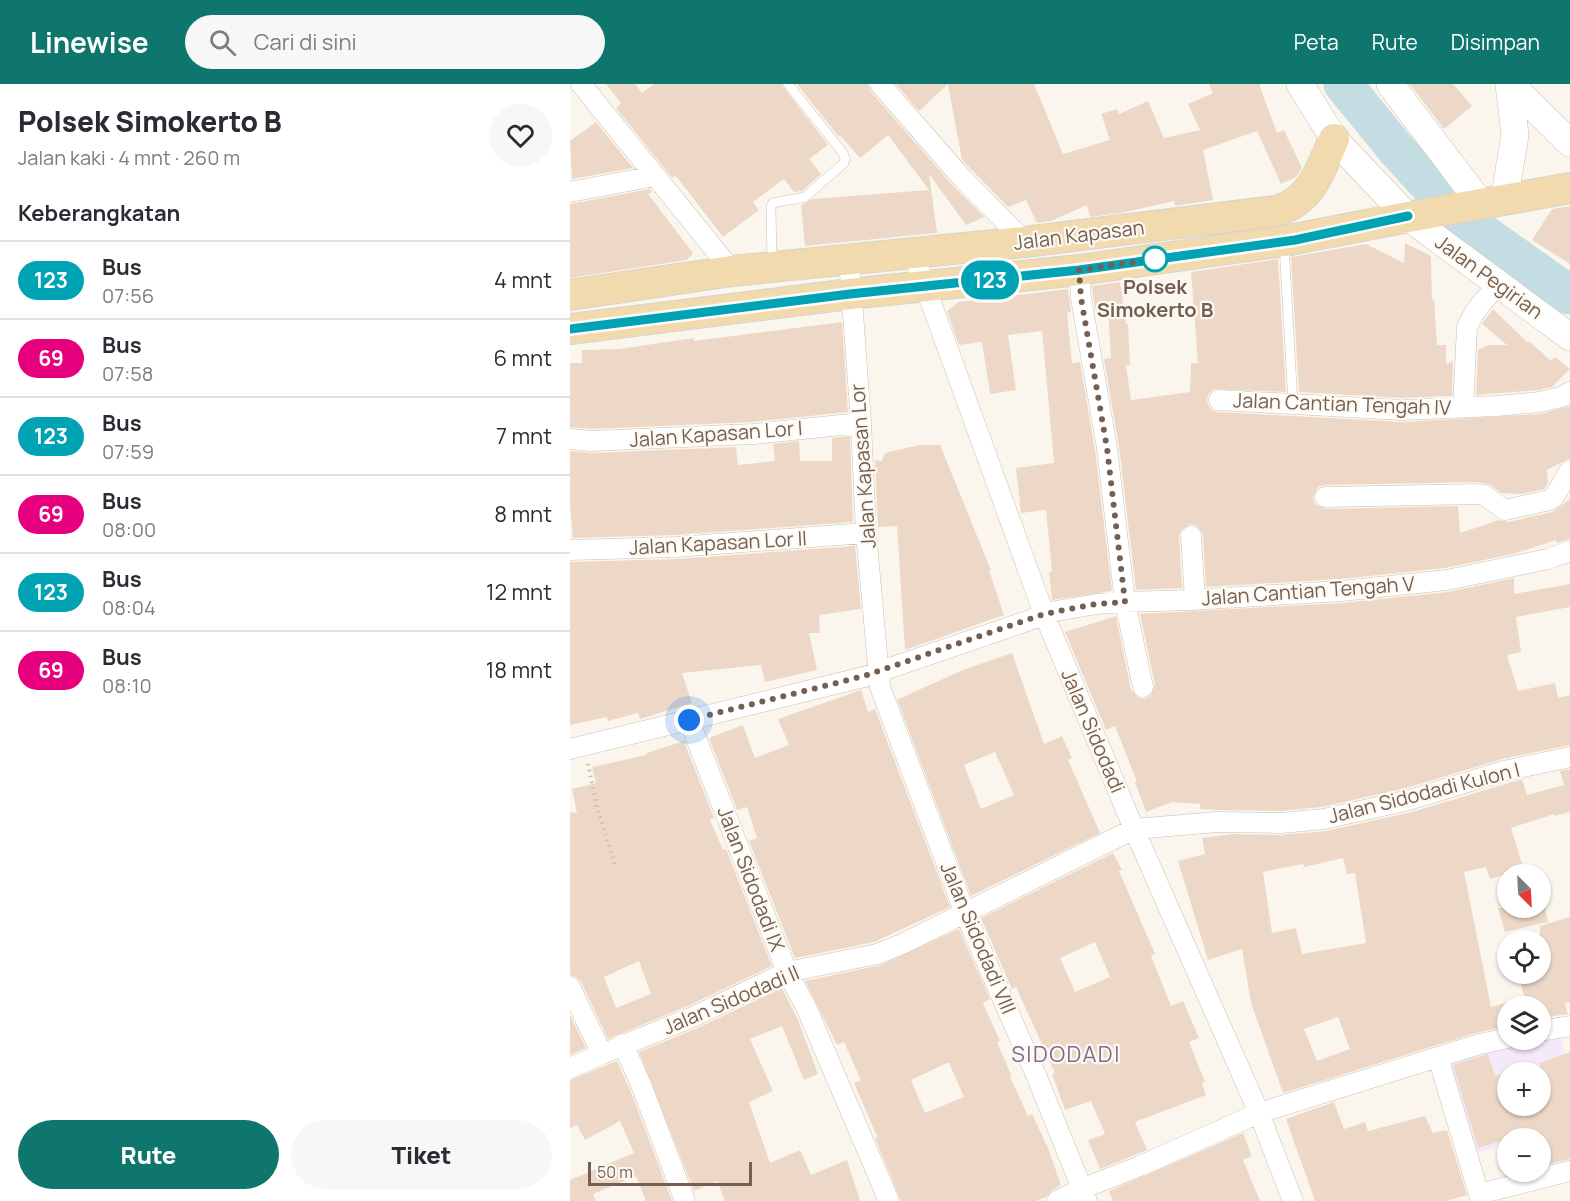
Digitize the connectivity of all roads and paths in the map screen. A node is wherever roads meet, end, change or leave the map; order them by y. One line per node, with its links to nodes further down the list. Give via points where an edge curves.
1 (581, 84): 9 (street)
2 (788, 84): 18 (lane, via 845,159 805,197 771,206)
3 (880, 84): 15 (street, via 963,179)
4 (1300, 84): 7 (main road, Jalan Pegirian)
5 (1390, 84): 12 (main road)
6 (1509, 84): 8 (main road); 12 (main road, via 1515,135)
7 (1334, 139): 13 (main road, Jalan Pegirian); 15 (main road, Jalan Kapasan, via 1307,194 1288,208)
8 (1570, 143)
9 (655, 176): 11 (street); 20 (street)
10 (1570, 188): 12 (main road, Jalan Kapasan)
11 (570, 192)
12 (1471, 206): 13 (main road, Jalan Kapasan)
13 (1408, 216): 14 (main road, Jalan Kapasan); 21 (main road, Jalan Pegirian)
14 (1284, 241): 19 (main road, Jalan Kapasan); 29 (lane)
15 (1025, 242): 16 (main road, Jalan Kapasan)
16 (913, 253): 17 (main road, Jalan Kapasan); 22 (street, Jalan Sidodadi)
17 (849, 259): 18 (main road, Jalan Kapasan); 23 (street, Jalan Kapasan Lor)
18 (772, 267): 20 (main road, Jalan Kapasan)
19 (1079, 270): 22 (main road, Jalan Kapasan); 40 (street, via 1107,448)
20 (732, 271): 24 (main road, Jalan Kapasan)
21 (1499, 285): 26 (main road, Jalan Pegirian); 30 (street, via 1472,315 1467,328)
22 (924, 287): 23 (main road, Jalan Kapasan); 41 (street, Jalan Sidodadi)
23 (850, 294): 25 (main road, Jalan Kapasan); 31 (street, Jalan Kapasan Lor)
24 (570, 295)
25 (570, 329)
26 (1570, 337)
27 (1570, 392): 30 (street, Jalan Cantian Tengah IV, via 1540,402)
28 (1220, 400): 29 (street, Jalan Cantian Tengah IV)
29 (1293, 404): 30 (street, Jalan Cantian Tengah IV, via 1402,410)
30 (1463, 407)
31 (861, 423): 32 (street, Jalan Kapasan Lor I, via 754,434); 35 (street, Jalan Kapasan Lor)
32 (570, 439)
33 (1570, 470): 34 (street, via 1554,497 1504,510 1478,494)
34 (1325, 497)
35 (867, 533): 37 (street, Jalan Kapasan Lor II, via 676,547); 42 (street, Jalan Kapasan Lor)
36 (1191, 536): 39 (street)
37 (570, 550)
38 (1570, 552): 39 (street, Jalan Cantian Tengah V, via 1447,580)
39 (1195, 600): 40 (street, Jalan Cantian Tengah V)
40 (1125, 602): 41 (street, Jalan Cantian Tengah V); 43 (street)
41 (1044, 614): 42 (street, Jalan Cantian Tengah V); 47 (street, Jalan Sidodadi)
42 (879, 672): 44 (street, Jalan Cantian Tengah V); 49 (street, Jalan Sidodadi VIII, via 880,687)
43 (1143, 687)
44 (689, 720): 45 (street, Jalan Cantian Tengah V); 50 (street, Jalan Sidodadi IX)
45 (577, 747): 48 (path)
46 (1570, 757): 47 (street, Jalan Sidodadi Kulon I, via 1324,819)
47 (1134, 829): 49 (street, Jalan Sidodadi II); 59 (street, Jalan Sidodadi)
48 (615, 866)
49 (965, 913): 50 (street, Jalan Sidodadi II, via 877,954); 61 (street, Jalan Sidodadi VIII)
50 (787, 972): 55 (street, Jalan Sidodadi II, via 695,1016); 64 (street, Jalan Sidodadi IX, via 806,1007)
51 (570, 987): 56 (street)
52 (1570, 1026): 53 (street)
53 (1551, 1029)
54 (1497, 1041): 57 (street)
55 (623, 1044): 56 (street, Jalan Sidodadi II); 63 (street)
56 (602, 1054): 58 (street, Jalan Sidodadi II)
57 (1438, 1057): 59 (street); 62 (street)
58 (570, 1068)
59 (1259, 1113): 61 (street); 66 (street, Jalan Sidodadi)
60 (1570, 1171): 62 (street)
61 (1084, 1195): 65 (street)
62 (1480, 1198)
63 (686, 1201)
64 (889, 1201)
65 (1057, 1201)
66 (1293, 1201)

